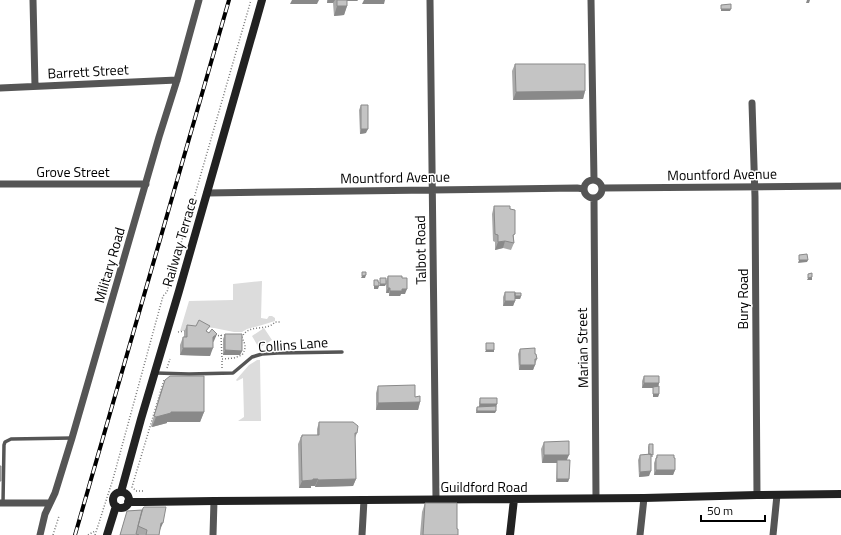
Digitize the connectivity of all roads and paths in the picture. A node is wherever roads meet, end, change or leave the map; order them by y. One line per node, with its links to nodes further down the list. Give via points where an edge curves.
1 (34, 0): 8 (street)
2 (199, 0): 7 (street, Military Road)
3 (251, 0): 50 (path)
4 (262, 0): 19 (street, Railway Terrace)
5 (430, 0): 17 (street, Talbot Road)
6 (591, 0): 11 (street)
7 (177, 80): 8 (street, Barrett Street); 13 (street, Military Road)
8 (35, 86): 9 (street, Barrett Street)
9 (0, 88)
10 (752, 103): 15 (street, Bury Road)
11 (594, 180): 16 (street, via 601,184); 18 (street, via 588,182)
12 (0, 184): 13 (street, Grove Street)
13 (146, 184): 33 (street, Military Road)
14 (841, 186): 15 (street, Mountford Avenue)
15 (754, 187): 16 (street, Mountford Avenue); 37 (street, Bury Road)
16 (602, 188): 20 (street, via 601,194)
17 (433, 189): 18 (street, Mountford Avenue); 19 (street, Mountford Avenue); 41 (street, Talbot Road)
18 (584, 189): 20 (street, via 586,194)
19 (207, 193): 30 (street, Railway Terrace)
20 (594, 198): 39 (street, Marian Street)
21 (281, 322): 29 (path, via 245,332 242,337 246,347 242,355)
22 (186, 331): 23 (path)
23 (178, 332)
24 (221, 335): 25 (path); 26 (path); 29 (path)
25 (229, 335)
26 (212, 336)
27 (342, 352): 32 (lane, Collins Lane, via 262,354 252,358 233,373)
28 (170, 359): 31 (path)
29 (222, 359): 32 (path)
30 (154, 373): 31 (lane, Collins Lane); 35 (street, Railway Terrace)
31 (166, 373): 32 (lane, Collins Lane); 34 (path, via 132,487 136,491)
32 (222, 374)
33 (72, 438): 46 (lane, via 11,439 5,442); 47 (street, Military Road, via 57,489)
34 (144, 491)
35 (121, 492): 45 (street, via 127,496); 48 (street, via 116,493 114,497 113,502)
36 (841, 494): 38 (street, Guildford Road)
37 (757, 495): 38 (street, Guildford Road); 40 (street, Guildford Road)
38 (777, 495): 60 (street)
39 (596, 498): 40 (street, Guildford Road); 42 (street, Guildford Road)
40 (644, 498): 59 (street)
41 (436, 499): 42 (street, Guildford Road); 43 (street, Guildford Road)
42 (514, 499): 58 (street)
43 (364, 500): 44 (street, Guildford Road); 57 (street)
44 (214, 501): 45 (street, Guildford Road); 56 (street)
45 (128, 502): 48 (street, via 124,507)
46 (1, 503): 47 (street)
47 (50, 503): 51 (street, Military Road)
48 (116, 506): 55 (street)
49 (59, 516): 52 (path)
50 (96, 531): 53 (path); 54 (path)
51 (40, 535)
52 (53, 535)
53 (88, 535)
54 (95, 535)
55 (107, 535)
56 (213, 535)
57 (362, 535)
58 (510, 535)
59 (640, 535)
60 (773, 535)

